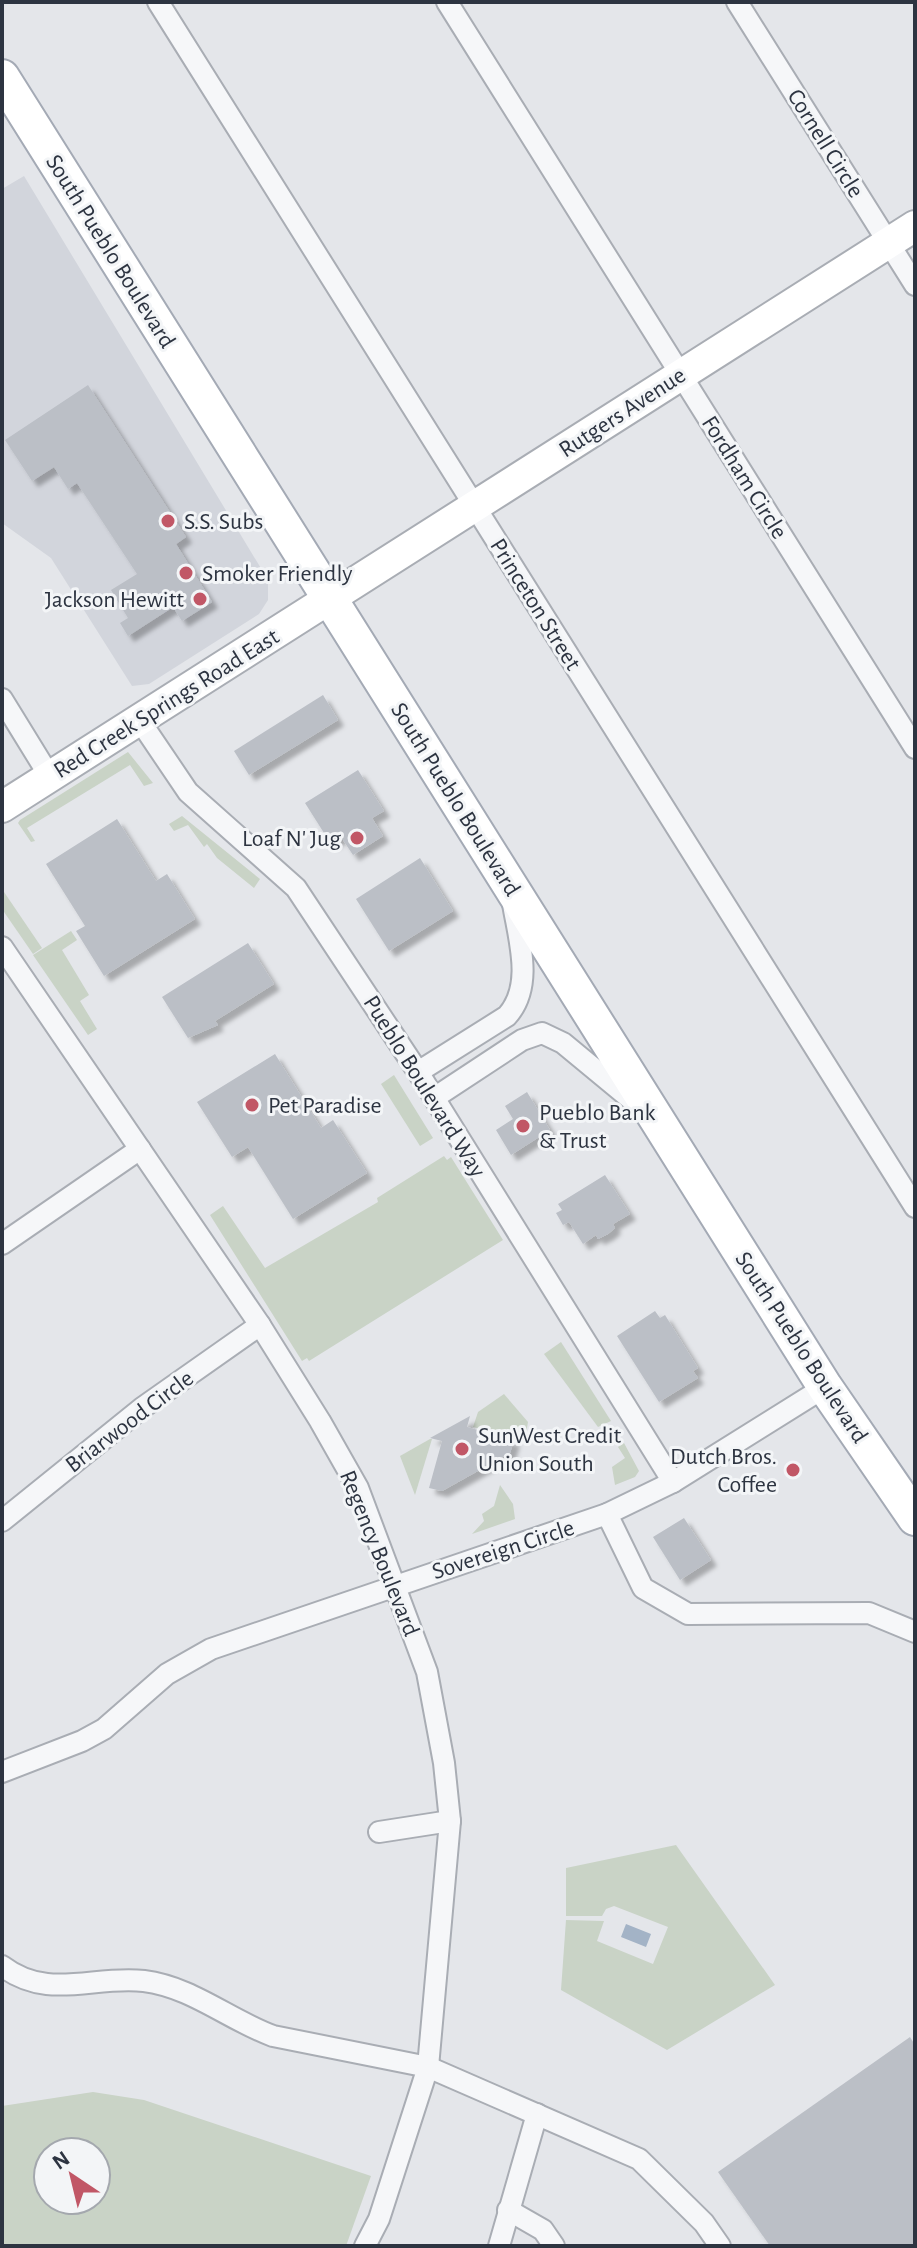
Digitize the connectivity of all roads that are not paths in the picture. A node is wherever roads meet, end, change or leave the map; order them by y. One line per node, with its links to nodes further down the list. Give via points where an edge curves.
1 (158, 2): 9 (street, Princeton Street)
2 (447, 2): 8 (street, Fordham Circle)
3 (737, 2): 6 (street, Cornell Circle)
4 (2, 77): 10 (main road, South Pueblo Boulevard)
5 (915, 226): 6 (street, Rutgers Avenue)
6 (888, 243): 7 (street, Cornell Circle); 8 (street, Rutgers Avenue)
7 (915, 285)
8 (681, 375): 9 (street, Rutgers Avenue); 13 (street, Fordham Circle)
9 (475, 506): 10 (street, Rutgers Avenue); 23 (street, Princeton Street)
10 (330, 600): 12 (street, Red Creek Springs Road East); 16 (main road, South Pueblo Boulevard)
11 (2, 699): 14 (street)
12 (140, 721): 14 (street, Red Creek Springs Road East); 19 (street, Pueblo Boulevard Way, via 188,792 296,888)
13 (915, 748)
14 (50, 777): 15 (street, Red Creek Springs Road East)
15 (2, 807)
16 (509, 884): 19 (street, via 522,961 521,995 507,1016); 21 (main road, South Pueblo Boulevard)
17 (2, 947): 18 (street, Regency Boulevard)
18 (10, 974): 22 (street, Regency Boulevard)
19 (418, 1072): 20 (street, Pueblo Boulevard Way)
20 (434, 1098): 21 (street, via 522,1040 542,1033 563,1043); 27 (street, Pueblo Boulevard Way)
21 (659, 1123): 26 (main road, South Pueblo Boulevard)
22 (140, 1149): 24 (street); 25 (street, Regency Boulevard)
23 (915, 1207)
24 (2, 1244)
25 (260, 1325): 30 (street, Briarwood Circle, via 142,1408); 31 (street, Regency Boulevard, via 358,1488)
26 (825, 1387): 27 (street, Sovereign Circle); 29 (main road, South Pueblo Boulevard)
27 (673, 1482): 28 (street, Sovereign Circle)
28 (607, 1514): 31 (street, Sovereign Circle); 32 (street, via 643,1588 688,1614 869,1613)
29 (915, 1518)
30 (2, 1521)
31 (397, 1584): 33 (street, Sovereign Circle, via 187,1660 104,1729); 34 (street, Regency Boulevard, via 427,1672)
32 (915, 1632)
33 (2, 1772)
34 (450, 1821): 35 (street); 37 (street, Regency Boulevard)
35 (379, 1832)
36 (2, 1966): 37 (street, via 45,1986 160,1984 273,2036)
37 (428, 2067): 38 (street); 40 (street, Regency Boulevard, via 379,2219)
38 (537, 2114): 39 (street); 43 (street, via 639,2159)
39 (508, 2210): 41 (street); 42 (street, via 543,2230)
40 (365, 2246)
41 (499, 2246)
42 (554, 2246)
43 (720, 2246)

